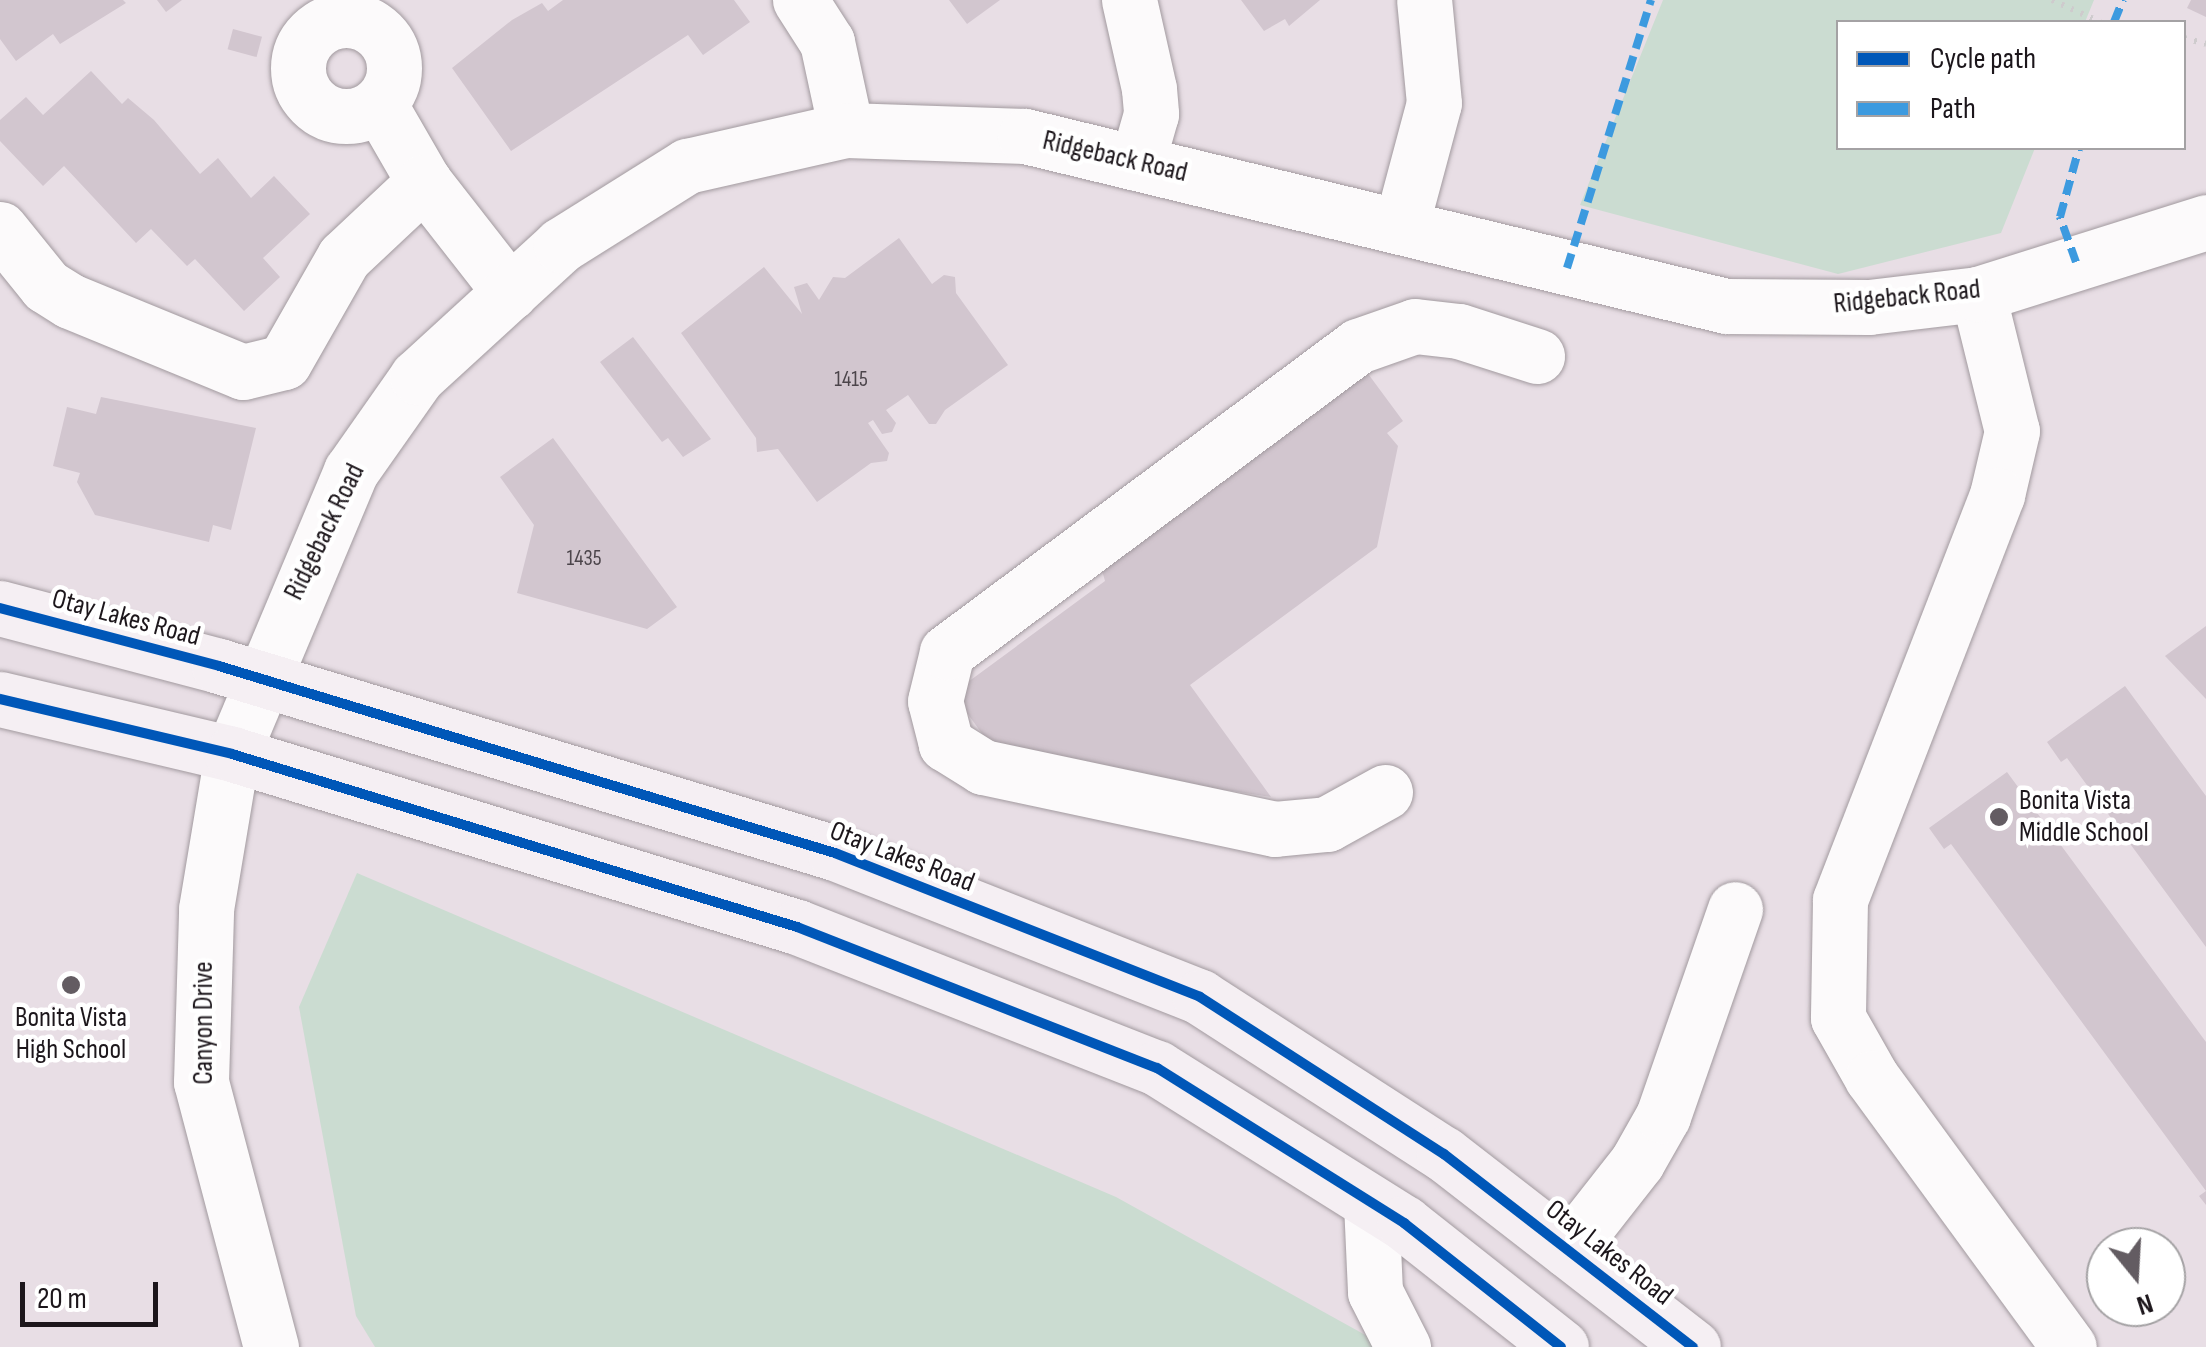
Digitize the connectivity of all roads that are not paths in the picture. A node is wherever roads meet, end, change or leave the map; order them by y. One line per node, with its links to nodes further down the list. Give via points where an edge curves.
1 (800, 0): 5 (street, via 828,42)
2 (1129, 0): 6 (street, via 1150,89)
3 (1424, 0): 9 (street, via 1434,103)
4 (379, 104): 7 (street)
5 (846, 130): 6 (street, Ridgeback Road, via 1026,136); 11 (street, Ridgeback Road, via 687,166 561,245)
6 (1138, 163): 9 (street, Ridgeback Road)
7 (424, 182): 10 (street, via 344,257 284,362 264,372 243,372 70,301 46,286); 11 (street)
8 (2206, 222): 12 (street, Ridgeback Road)
9 (1401, 226): 12 (street, Ridgeback Road, via 1726,306 1868,307)
10 (0, 230)
11 (510, 292): 15 (street, Ridgeback Road, via 418,378 350,471)
12 (1978, 294): 26 (street, via 2012,431 1997,495 1840,900 1838,1018 1872,1078)
13 (1536, 356): 18 (street, via 1459,330 1415,326 1358,346 947,652 935,701 946,744 982,767 1275,829 1326,824)
14 (0, 608): 15 (main road, Otay Lakes Road)
15 (261, 679): 17 (street, Ridgeback Road); 21 (main road, Otay Lakes Road, via 835,854 1200,997 1444,1154)
16 (0, 699): 17 (main road)
17 (232, 754): 20 (main road, via 798,927 1156,1068); 22 (street, Canyon Drive, via 206,909 201,1082)
18 (1385, 792)
19 (1735, 909): 21 (street, via 1664,1116)
20 (1372, 1203): 23 (street, via 1375,1292); 24 (main road)
21 (1568, 1250): 25 (main road, Otay Lakes Road)
22 (271, 1347)
23 (1403, 1347)
24 (1562, 1347)
25 (1693, 1347)
26 (2069, 1347)

